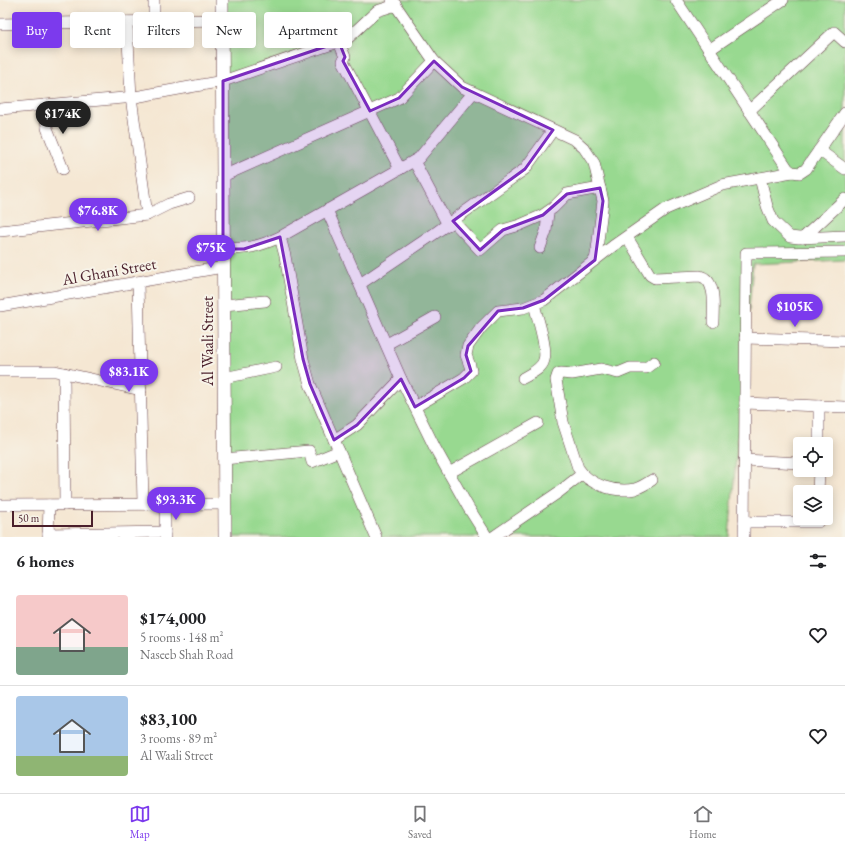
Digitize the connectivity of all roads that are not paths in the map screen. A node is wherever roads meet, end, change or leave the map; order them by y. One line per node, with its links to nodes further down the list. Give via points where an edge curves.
1 (154, 0): 6 (street)
2 (222, 0): 7 (street, Al Waali Street)
3 (676, 0): 16 (street)
4 (783, 0): 16 (street)
5 (394, 2): 11 (street, via 378,11); 17 (street)
6 (154, 12)
7 (222, 12)
8 (128, 22): 9 (street); 10 (street); 20 (street)
9 (133, 22)
10 (0, 24)
11 (352, 34)
12 (845, 42): 24 (street, via 834,32)
13 (222, 48): 18 (street, Al Waali Street)
14 (321, 48): 18 (street)
15 (341, 48): 23 (street, via 344,57 342,61)
16 (709, 50): 24 (street)
17 (434, 61): 19 (street, via 462,87); 23 (street, via 399,98)
18 (223, 81): 20 (street); 33 (street, Al Waali Street)
19 (473, 93): 26 (street); 28 (street)
20 (132, 98): 21 (street); 40 (street)
21 (45, 105): 22 (street); 29 (street, via 47,128)
22 (0, 109)
23 (370, 111): 30 (street); 33 (street)
24 (750, 111): 32 (street)
25 (845, 113): 27 (street)
26 (553, 130): 35 (street, via 575,140 584,148 594,163); 41 (street, via 525,169)
27 (819, 150): 31 (street); 32 (street, via 800,174)
28 (414, 161): 30 (street); 41 (street)
29 (63, 169)
30 (400, 169): 38 (street)
31 (845, 169)
32 (792, 172): 34 (street)
33 (223, 176): 48 (street, Al Waali Street)
34 (760, 178): 45 (street, via 722,185 684,201 666,209); 46 (street, via 773,221 790,237)
35 (600, 188): 39 (street, via 567,194); 50 (street, via 603,201)
36 (189, 198): 40 (street)
37 (845, 199): 46 (street)
38 (327, 210): 44 (street); 53 (street)
39 (548, 212): 41 (street, via 503,230 480,250); 47 (street, via 546,231)
40 (147, 215): 42 (street)
41 (450, 222): 53 (street)
42 (0, 231)
43 (845, 236): 46 (street)
44 (280, 237): 48 (street, via 244,249); 77 (street, via 310,384)
45 (627, 237): 50 (street); 59 (street, via 650,275 655,278 700,276 710,281)
46 (803, 238)
47 (540, 248)
48 (223, 249): 51 (street, Al Waali Street)
49 (845, 252): 60 (street, via 746,253)
50 (595, 260): 55 (street, via 544,300)
51 (223, 267): 52 (street, Al Ghani Street); 56 (street, Al Waali Street)
52 (138, 282): 57 (street, Al Ghani Street); 70 (street)
53 (360, 284): 62 (street)
54 (264, 301): 56 (street)
55 (534, 304): 68 (street, via 544,348 544,361 539,368); 72 (street, via 498,311 468,346 466,355 471,371 464,378)
56 (224, 305): 67 (street, Al Waali Street)
57 (0, 306)
58 (435, 317): 62 (street)
59 (713, 322)
60 (745, 338): 61 (street); 71 (street)
61 (845, 341)
62 (387, 344): 69 (street)
63 (654, 362): 83 (street, via 646,368 630,368 618,373 601,369 572,374 561,373 557,376 563,422)
64 (276, 367): 67 (street)
65 (0, 371): 66 (street)
66 (64, 373): 70 (street); 90 (street)
67 (224, 378): 79 (street, Al Waali Street)
68 (523, 378)
69 (401, 379): 72 (street); 77 (street, via 357,425)
70 (140, 390): 85 (street)
71 (744, 403): 73 (street); 80 (street)
72 (415, 406): 82 (street)
73 (819, 406): 74 (street); 76 (street)
74 (845, 408)
75 (538, 423): 82 (street)
76 (819, 437)
77 (334, 440): 78 (street)
78 (339, 451): 79 (street, via 312,462 309,451); 96 (street)
79 (224, 459): 87 (street, Al Waali Street)
80 (744, 460): 81 (street); 91 (street)
81 (793, 463)
82 (449, 473): 97 (street)
83 (582, 474): 84 (street, via 607,488 620,490 633,489); 98 (street)
84 (652, 480)
85 (143, 504): 86 (street); 90 (street)
86 (165, 504): 87 (street); 94 (street)
87 (224, 504): 95 (street, Al Waali Street)
88 (0, 505): 89 (street)
89 (49, 505): 90 (street); 93 (street)
90 (65, 505)
91 (744, 522): 92 (street); 99 (street)
92 (793, 522)
93 (48, 535): 94 (street)
94 (165, 535)
95 (225, 537)
96 (376, 537)
97 (487, 537)
98 (493, 537)
99 (744, 537)

